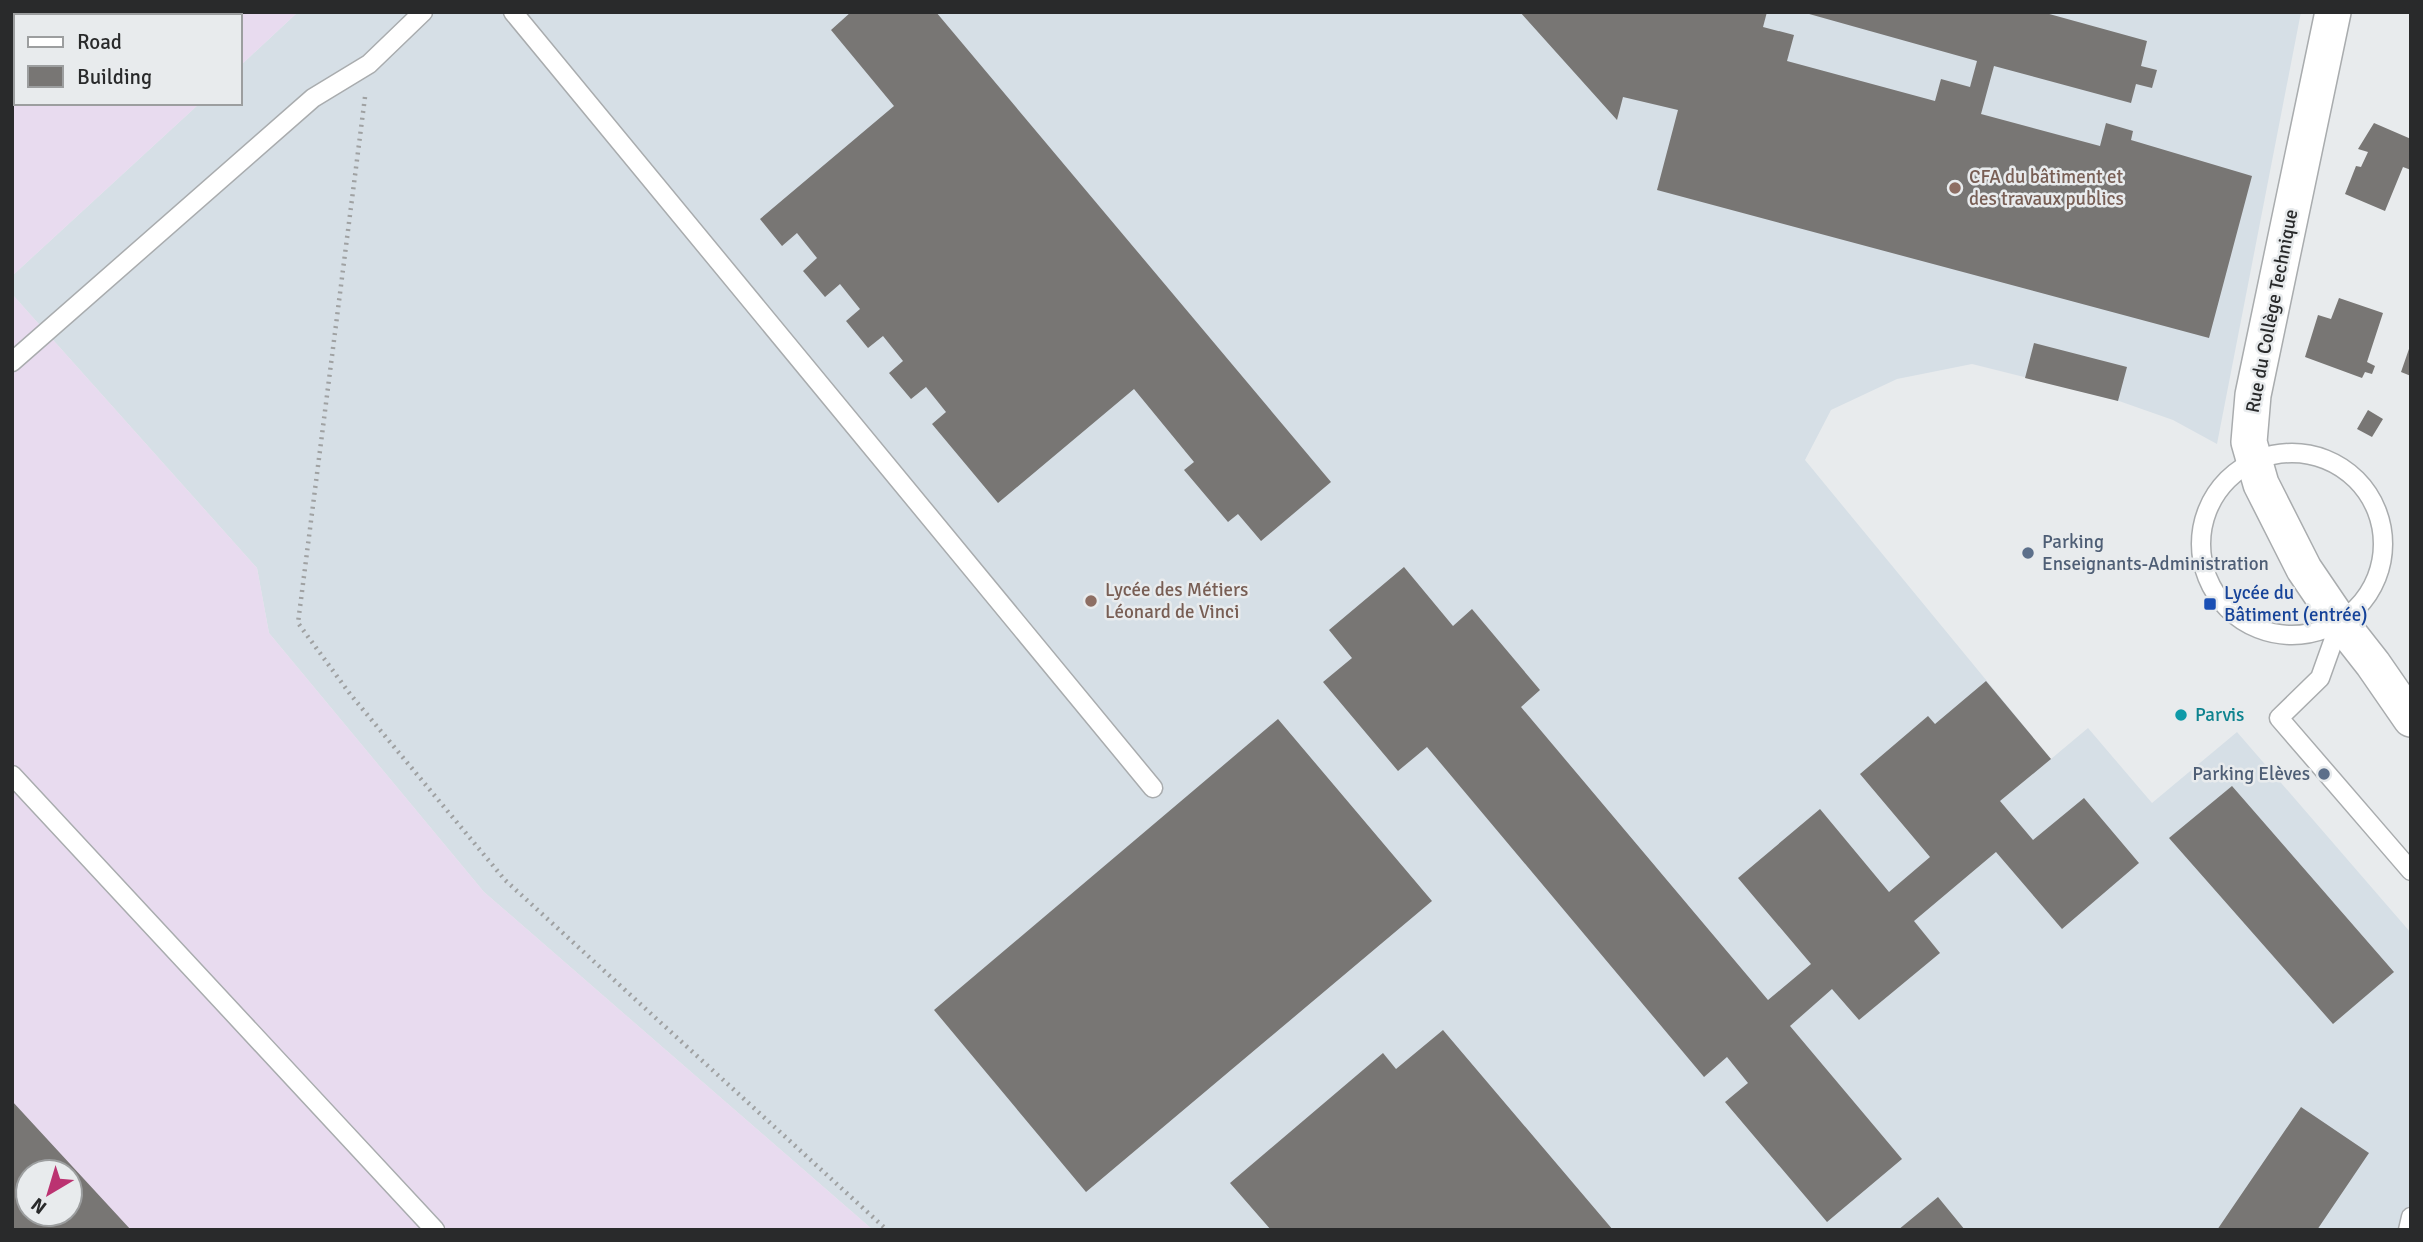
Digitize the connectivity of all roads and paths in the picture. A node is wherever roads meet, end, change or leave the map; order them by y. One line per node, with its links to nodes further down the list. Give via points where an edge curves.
1 (424, 12): 4 (lane)
2 (513, 12): 12 (lane)
3 (2333, 12): 6 (street, Rue du Collège Technique, via 2253,395 2249,442)
4 (369, 64): 5 (lane, via 313,98); 16 (path, via 298,623 350,694 505,880)
5 (12, 362)
6 (2255, 460): 7 (street, Rue du Collège Technique, via 2261,484 2304,569); 7 (lane, via 2309,454 2335,463 2357,480 2373,502 2383,542 2376,582 2361,605); 7 (lane, via 2225,482 2208,507 2201,535 2203,563 2213,590 2232,612 2256,628 2284,635 2313,633)
7 (2340, 622): 8 (street, Rue du Collège Technique); 13 (lane, via 2320,678 2279,718)
8 (2373, 664): 9 (street); 10 (street, Rue du Collège Technique)
9 (2411, 678)
10 (2411, 719)
11 (12, 775): 15 (lane)
12 (1153, 788)
13 (2411, 872)
14 (2411, 1217): 17 (lane)
15 (435, 1230)
16 (887, 1230)
17 (2408, 1230)

